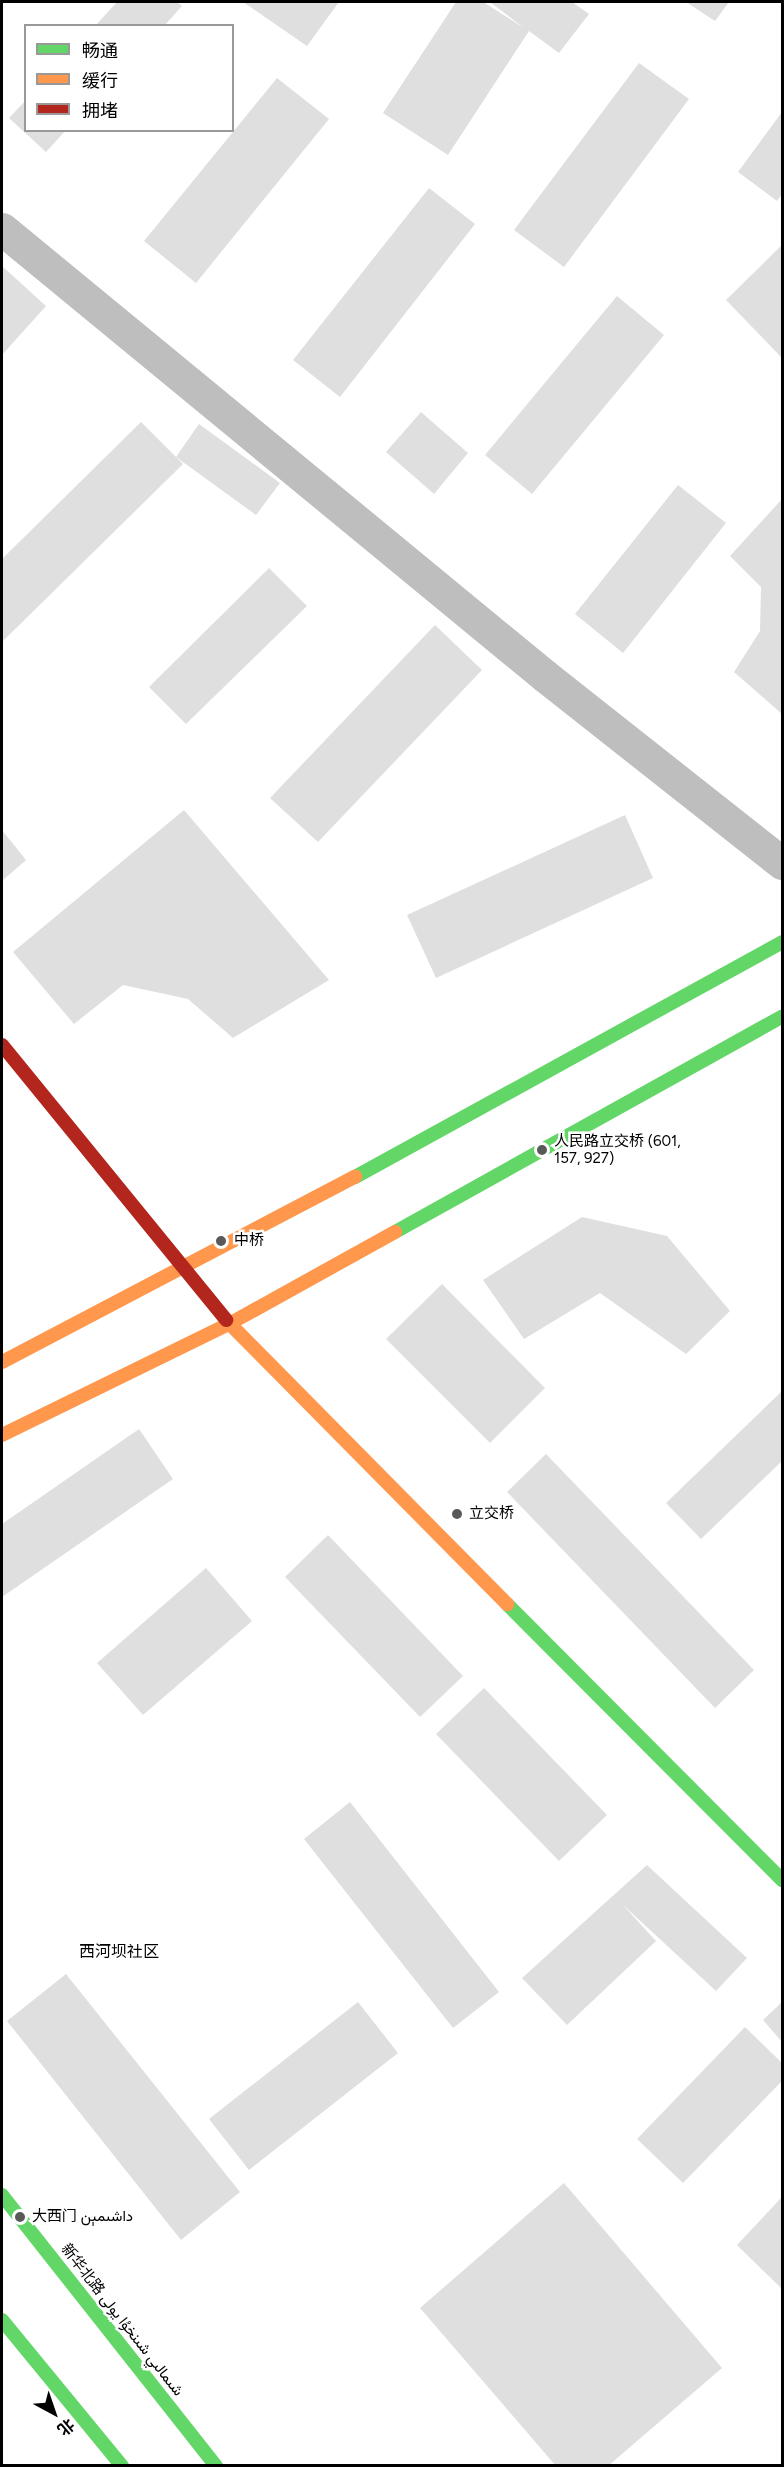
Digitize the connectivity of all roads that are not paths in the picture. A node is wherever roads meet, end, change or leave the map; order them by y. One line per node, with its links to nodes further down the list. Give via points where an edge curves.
1 (2, 229): 2 (street, via 545,676)
2 (783, 863)
3 (783, 942): 6 (main road)
4 (783, 1017): 7 (main road)
5 (2, 1045): 6 (main road)
6 (185, 1270): 7 (main road); 8 (main road)
7 (229, 1324): 9 (main road); 10 (main road)
8 (2, 1362)
9 (2, 1435)
10 (783, 1880)
11 (2, 2195): 14 (main road, 新华北路 شىمالىي شىنخۇا يولى)
12 (2, 2320): 13 (main road)
13 (122, 2466)
14 (216, 2466)

